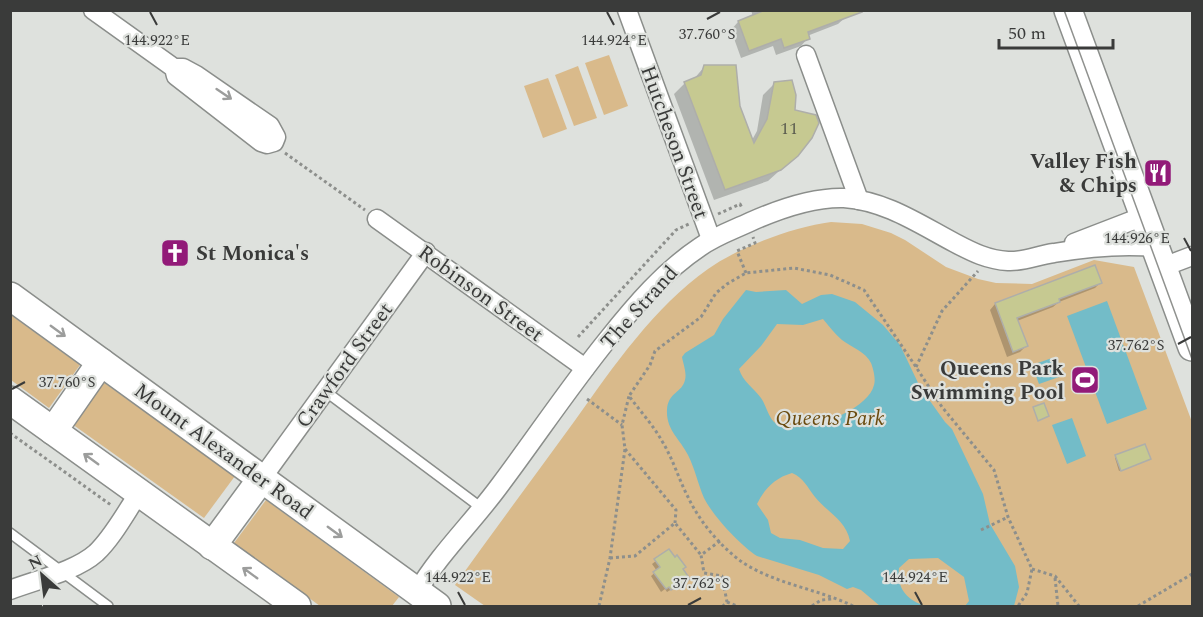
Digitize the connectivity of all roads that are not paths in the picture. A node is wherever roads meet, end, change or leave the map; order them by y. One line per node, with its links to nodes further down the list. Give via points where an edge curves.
1 (93, 10): 5 (street, via 174,68 196,75 270,126 276,137)
2 (627, 10): 9 (street, Hutcheson Street)
3 (1068, 10): 7 (main road)
4 (806, 55): 6 (street)
5 (271, 144)
6 (859, 200): 9 (street, The Strand, via 811,201 766,214); 11 (street, The Strand, via 901,213 990,259 1024,260)
7 (1144, 216): 11 (street, The Strand); 13 (main road)
8 (377, 219): 10 (street, Robinson Street)
9 (711, 239): 17 (street, The Strand, via 656,283)
10 (426, 252): 17 (street, Robinson Street); 18 (street, Crawford Street)
11 (1050, 253): 13 (street, The Strand, via 1112,245)
12 (1192, 256): 13 (street)
13 (1160, 257): 15 (main road)
14 (10, 296): 16 (main road, Mount Alexander Road, one-way to 16)
15 (1192, 347)
16 (101, 362): 20 (main road); 21 (main road, Mount Alexander Road)
17 (585, 368): 23 (street, The Strand)
18 (325, 391): 21 (street, Crawford Street); 23 (lane)
19 (10, 400): 20 (main road)
20 (53, 431): 22 (main road, one-way to 20)
21 (262, 478): 25 (main road); 28 (main road, Mount Alexander Road, one-way to 28)
22 (131, 503): 25 (main road); 26 (street, via 105,544 83,562)
23 (483, 508): 28 (street, The Strand, via 443,555)
24 (10, 533): 26 (lane)
25 (212, 546): 30 (main road, one-way to 25)
26 (62, 571): 27 (street); 29 (lane)
27 (10, 590)
28 (425, 603)
29 (108, 606)
30 (297, 606)

